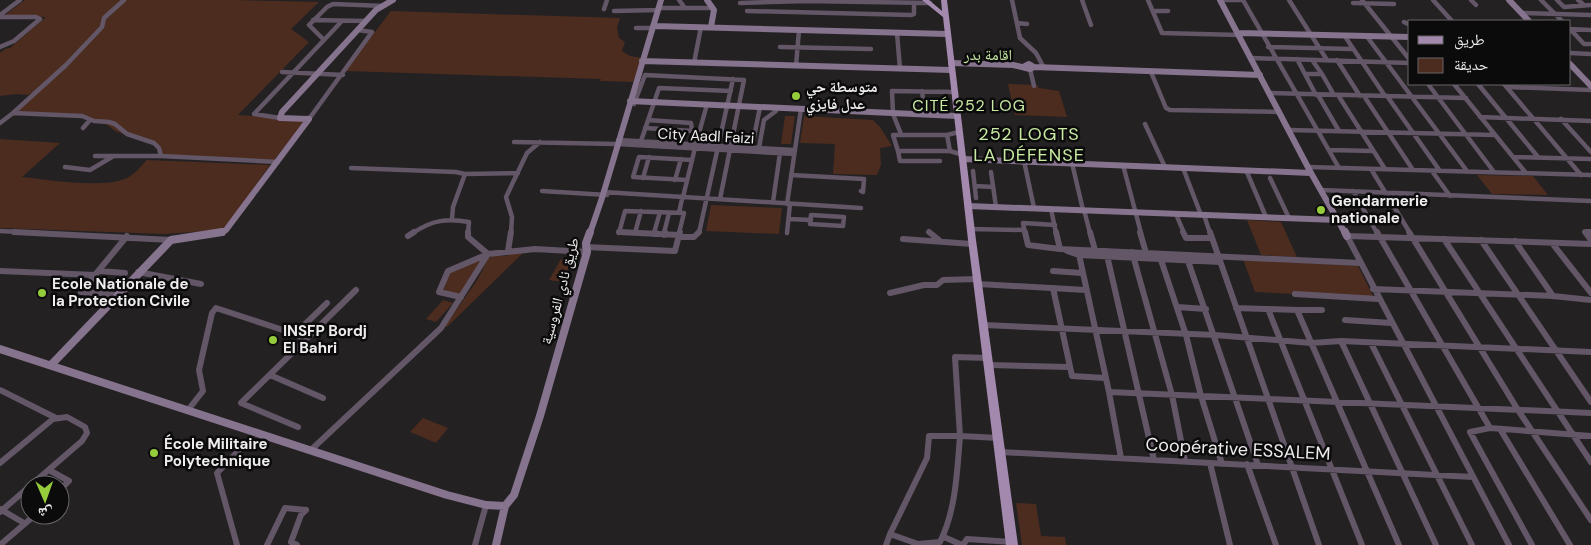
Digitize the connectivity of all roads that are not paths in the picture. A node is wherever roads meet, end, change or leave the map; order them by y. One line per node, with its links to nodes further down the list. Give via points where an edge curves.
1 (20, 0): 48 (street)
2 (124, 0): 147 (street, via 104,18 102,27 66,64)
3 (393, 0): 34 (main road)
4 (607, 0): 35 (street)
5 (661, 0): 39 (main road, طريق نادي الفروسية)
6 (679, 0): 36 (street)
7 (707, 0): 37 (main road)
8 (766, 0): 9 (street); 23 (street)
9 (784, 0): 10 (street)
10 (809, 0): 24 (street); 44 (street)
11 (1012, 0): 57 (street)
12 (1082, 0): 59 (street)
13 (1148, 0): 42 (street)
14 (1220, 0): 72 (main road)
15 (1225, 0): 73 (street, via 1243,0)
16 (1289, 0): 74 (street)
17 (1433, 0): 51 (street)
18 (1471, 0): 31 (street)
19 (1509, 0): 45 (main road)
20 (1541, 0): 46 (street)
21 (1557, 0): 32 (street, via 1564,7)
22 (1578, 0): 32 (street)
23 (739, 1): 41 (street)
24 (834, 1): 25 (street)
25 (856, 1): 29 (street)
26 (1363, 2): 28 (street); 30 (street); 77 (street)
27 (930, 3): 29 (street); 38 (main road)
28 (1353, 3)
29 (914, 4): 44 (street, via 914,14 911,15)
30 (1394, 4)
31 (1476, 5)
32 (1584, 5): 33 (street)
33 (1591, 5)
34 (384, 6): 50 (street, via 335,4); 55 (main road, via 377,8); 66 (main road)
35 (604, 8)
36 (685, 8): 37 (street); 39 (street)
37 (713, 8): 64 (main road)
38 (944, 8): 71 (main road)
39 (659, 9): 40 (street); 61 (main road, طريق نادي الفروسية)
40 (614, 11)
41 (747, 11): 44 (street); 49 (street)
42 (1153, 11): 43 (street); 72 (street, via 1162,33)
43 (1168, 11)
44 (809, 12)
45 (1521, 13): 46 (street); 52 (main road)
46 (1555, 14): 47 (street); 53 (street)
47 (1591, 15)
48 (0, 16): 81 (street, via 36,17 40,20 14,41)
49 (751, 16)
50 (313, 20): 54 (street); 79 (street, via 309,27)
51 (1451, 20)
52 (1528, 20)
53 (1561, 20)
54 (342, 21): 55 (street); 79 (street)
55 (366, 21): 66 (main road)
56 (1404, 22): 60 (street)
57 (1017, 23): 58 (street); 106 (street, via 1020,38 1036,53)
58 (1028, 24)
59 (1091, 25)
60 (1408, 25)
61 (653, 27): 62 (main road); 63 (street); 97 (main road, طريق نادي الفروسية)
62 (701, 27): 64 (main road); 100 (street)
63 (636, 28)
64 (711, 28): 67 (main road)
65 (1571, 29): 69 (street)
66 (360, 30): 111 (main road); 115 (street, via 372,32)
67 (798, 30): 70 (main road); 83 (street)
68 (1571, 30): 80 (street, via 1584,44)
69 (1591, 30)
70 (896, 33): 71 (main road); 107 (street)
71 (947, 34): 102 (main road)
72 (1238, 34): 73 (main road); 90 (main road)
73 (1261, 35): 74 (main road); 84 (street)
74 (1311, 36): 75 (main road); 77 (main road); 85 (street)
75 (1346, 38): 76 (main road); 86 (street)
76 (1368, 38): 77 (main road); 101 (street)
77 (1390, 38): 78 (main road); 93 (street)
78 (1408, 38)
79 (324, 40): 110 (street)
80 (1591, 44)
81 (0, 47)
82 (780, 47): 83 (street)
83 (797, 47): 87 (street); 104 (street)
84 (1268, 47): 85 (street); 91 (street)
85 (1320, 48): 86 (street); 95 (street)
86 (1352, 49): 98 (street)
87 (871, 50)
88 (1571, 53): 89 (street)
89 (1591, 54)
90 (1251, 58): 91 (street); 112 (main road)
91 (1275, 59): 92 (street); 130 (street)
92 (1297, 59): 94 (street); 113 (street)
93 (1408, 59)
94 (1312, 60): 95 (street); 114 (street)
95 (1328, 60): 96 (street)
96 (1337, 60): 98 (street); 133 (street)
97 (642, 61): 100 (main road); 138 (main road, طريق نادي الفروسية)
98 (1362, 61): 101 (street); 134 (street)
99 (1408, 61): 101 (street)
100 (694, 63): 104 (main road)
101 (1386, 63): 135 (street)
102 (951, 65): 105 (main road); 107 (main road); 128 (main road)
103 (1571, 65): 124 (main road)
104 (796, 66): 107 (main road)
105 (1030, 66): 106 (main road); 109 (main road); 121 (street)
106 (1043, 66): 112 (main road)
107 (900, 68)
108 (282, 72): 110 (street)
109 (1151, 72): 112 (main road); 146 (street, via 1166,108 1170,110)
110 (294, 73): 111 (street); 152 (street, via 254,114)
111 (321, 74): 115 (street); 152 (main road)
112 (1259, 74): 129 (main road)
113 (1306, 74): 114 (street); 131 (street)
114 (1322, 74): 132 (street)
115 (343, 75): 155 (street)
116 (733, 79): 126 (street); 138 (street, via 645,75); 142 (street, via 744,81)
117 (1429, 85): 136 (street)
118 (1455, 85): 137 (street)
119 (1479, 85): 153 (street)
120 (1553, 85): 125 (street)
121 (1034, 86)
122 (1505, 86): 123 (street); 154 (street)
123 (1530, 86): 125 (street)
124 (1591, 87): 125 (street)
125 (1557, 89)
126 (731, 91): 139 (street, via 661,87); 140 (street)
127 (922, 91): 128 (street); 148 (street, via 892,91); 149 (street)
128 (954, 92): 150 (main road)
129 (1269, 93): 130 (street); 146 (main road)
130 (1295, 94): 131 (street); 167 (street)
131 (1317, 95): 132 (street); 168 (street)
132 (1336, 95): 133 (street); 170 (street)
133 (1362, 96): 134 (street); 171 (street)
134 (1386, 96): 135 (street); 172 (street)
135 (1412, 97): 136 (street); 173 (street)
136 (1438, 98): 137 (street); 175 (street)
137 (1466, 98): 151 (street)
138 (632, 102): 139 (main road); 181 (main road, طريق نادي الفروسية)
139 (653, 104): 140 (main road); 141 (main road); 158 (street)
140 (728, 107): 141 (main road); 142 (main road); 183 (street)
141 (706, 108): 166 (street)
142 (739, 108): 143 (main road); 185 (street)
143 (759, 109): 144 (main road); 145 (main road); 184 (street)
144 (776, 111): 145 (main road); 186 (street, via 764,120)
145 (800, 111): 148 (main road, via 862,116 872,112); 191 (street)
146 (1279, 112): 164 (main road)
147 (13, 113): 157 (street, via 86,117); 160 (street)
148 (893, 114): 149 (main road); 174 (street)
149 (925, 115): 150 (main road)
150 (957, 116): 169 (main road)
151 (1480, 116): 153 (street); 176 (street)
152 (282, 118): 155 (main road)
153 (1505, 118): 154 (street); 199 (street)
154 (1533, 118): 156 (street); 201 (street)
155 (310, 119): 206 (main road)
156 (1561, 119): 159 (street); 192 (street)
157 (90, 120): 162 (street); 195 (street, via 115,124 127,134 154,143)
158 (648, 120): 163 (street); 165 (street, via 691,123)
159 (1590, 121)
160 (0, 123)
161 (1145, 124): 211 (street)
162 (83, 128)
163 (645, 128): 165 (street); 178 (street)
164 (1289, 130): 167 (street); 218 (main road)
165 (692, 131): 166 (street)
166 (699, 131): 182 (street)
167 (1316, 131): 168 (street); 187 (street)
168 (1339, 131): 170 (street)
169 (959, 132): 177 (street); 197 (main road)
170 (1362, 132): 171 (street); 190 (street)
171 (1387, 132): 172 (street); 219 (street)
172 (1413, 133): 173 (street); 222 (street)
173 (1439, 133): 175 (street); 224 (street)
174 (901, 134): 177 (street); 188 (street, via 893,135)
175 (1466, 134): 176 (street); 225 (street)
176 (1494, 134): 198 (street)
177 (947, 135): 189 (street)
178 (641, 141): 181 (street); 182 (street)
179 (514, 142): 180 (street)
180 (540, 142): 181 (street); 226 (street, via 527,153)
181 (618, 142): 182 (street, City Aadl Faizi); 243 (main road, طريق نادي الفروسية)
182 (695, 146): 183 (street, City Aadl Faizi); 204 (street)
183 (719, 147): 185 (street, City Aadl Faizi); 247 (street)
184 (752, 147): 185 (street); 186 (street)
185 (730, 148): 193 (street, City Aadl Faizi); 248 (street)
186 (759, 148): 191 (street)
187 (1329, 150): 190 (street); 214 (street)
188 (898, 151): 189 (street); 205 (street, via 900,161)
189 (950, 151): 197 (street)
190 (1373, 151): 216 (street)
191 (794, 152): 193 (street, City Aadl Faizi); 229 (street)
192 (1591, 152)
193 (780, 153): 250 (street)
194 (95, 156): 196 (street)
195 (160, 156): 196 (street); 206 (street)
196 (112, 157): 210 (street, via 90,170)
197 (963, 157): 207 (main road); 252 (main road)
198 (1513, 157): 199 (street); 227 (street)
199 (1538, 157): 201 (street)
200 (649, 158): 202 (street); 232 (street, City Aadl Faizi); 232 (street, via 639,157 633,177)
201 (1566, 158): 203 (street); 230 (street)
202 (681, 159): 204 (street); 234 (street, City Aadl Faizi)
203 (1591, 159)
204 (692, 160): 235 (street)
205 (940, 161)
206 (278, 162): 289 (main road, via 226,230)
207 (1024, 162): 208 (main road); 255 (street)
208 (1072, 163): 209 (main road); 257 (street)
209 (1123, 165): 211 (main road); 260 (street)
210 (65, 167)
211 (1165, 167): 213 (main road)
212 (351, 168): 228 (street)
213 (1183, 168): 217 (main road); 264 (street)
214 (1338, 168): 215 (street); 218 (street)
215 (1372, 169): 216 (street); 242 (street)
216 (1385, 169): 219 (street)
217 (1246, 170): 218 (main road); 266 (street)
218 (1310, 170): 238 (main road)
219 (1413, 170): 221 (street)
220 (973, 171): 236 (street)
221 (1432, 171): 222 (street); 244 (street)
222 (1440, 171): 224 (street)
223 (991, 172): 237 (street)
224 (1467, 172): 225 (street)
225 (1494, 172): 227 (street)
226 (518, 173): 228 (street); 300 (street, via 506,197 512,209)
227 (1526, 173): 230 (street)
228 (465, 174): 265 (street)
229 (791, 175): 240 (street, via 864,179); 251 (street)
230 (1581, 175): 231 (street)
231 (1591, 175)
232 (643, 178): 234 (street)
233 (1270, 178): 267 (street)
234 (675, 180): 235 (street)
235 (687, 180): 245 (street)
236 (975, 186): 237 (street); 246 (street)
237 (993, 187): 253 (street)
238 (1320, 190): 241 (street); 270 (main road)
239 (542, 191): 243 (street)
240 (862, 191)
241 (1353, 191): 242 (street); 285 (street)
242 (1385, 192): 244 (street); 287 (street)
243 (603, 193): 245 (street); 297 (main road, طريق نادي الفروسية)
244 (1450, 196): 249 (street)
245 (683, 198): 247 (street); 262 (street)
246 (976, 198)
247 (707, 199): 248 (street); 283 (street, via 697,236)
248 (720, 199): 250 (street)
249 (1591, 201)
250 (773, 202): 251 (street)
251 (788, 204): 254 (street); 268 (street)
252 (968, 206): 253 (main road); 272 (main road)
253 (996, 207): 255 (main road)
254 (860, 208)
255 (1034, 208): 256 (main road)
256 (1051, 209): 257 (main road); 271 (street)
257 (1084, 210): 260 (main road); 299 (street)
258 (641, 211): 259 (street); 278 (street); 278 (street, via 625,211 619,232)
259 (660, 212): 261 (street); 279 (street)
260 (1134, 212): 263 (main road); 302 (street)
261 (669, 213): 262 (street); 280 (street)
262 (678, 213): 283 (street, via 684,213)
263 (1176, 214): 264 (main road); 286 (street, via 1186,238)
264 (1203, 215): 266 (main road); 286 (street)
265 (452, 218): 282 (street, via 437,219); 303 (street, via 469,222 468,237)
266 (1266, 218): 267 (main road)
267 (1289, 218): 270 (main road)
268 (789, 219): 269 (street); 275 (street)
269 (811, 220): 269 (street, via 810,224 843,226 844,217 811,215)
270 (1338, 220): 284 (main road)
271 (1055, 224): 273 (street, via 1023,223); 298 (street)
272 (970, 229): 273 (street); 294 (main road)
273 (1024, 230): 298 (street, via 1028,246)
274 (0, 231): 281 (street)
275 (787, 232)
276 (929, 232): 294 (street, via 938,240)
277 (1591, 232): 292 (street, via 1585,232)
278 (634, 233): 279 (street)
279 (654, 234): 280 (street)
280 (664, 235): 283 (street)
281 (127, 236): 289 (street); 313 (street)
282 (408, 236)
283 (679, 236): 297 (street, via 675,251)
284 (1347, 236): 285 (street); 309 (street)
285 (1380, 237): 287 (street); 322 (street)
286 (1212, 238): 308 (street)
287 (1414, 238): 288 (street); 323 (street)
288 (1444, 239): 291 (street); 325 (street)
289 (171, 240): 312 (main road)
290 (903, 240): 294 (street)
291 (1481, 240): 293 (street); 329 (street)
292 (1591, 240)
293 (1515, 241): 295 (street); 330 (street)
294 (972, 242): 316 (main road)
295 (1552, 243): 296 (street); 326 (street)
296 (1591, 244)
297 (586, 249): 300 (street); 420 (main road, طريق نادي الفروسية, via 540,416 514,495)
298 (1060, 249): 301 (street)
299 (1094, 250): 301 (street); 304 (street)
300 (508, 251): 303 (street)
301 (1079, 252): 304 (street); 315 (street)
302 (1146, 253): 305 (street); 306 (street)
303 (488, 254): 331 (street); 331 (street, via 448,270 439,292)
304 (1107, 254): 305 (street); 346 (street)
305 (1133, 255): 306 (street); 347 (street)
306 (1160, 256): 307 (street); 335 (street)
307 (1188, 257): 308 (street); 337 (street)
308 (1219, 259): 309 (street); 336 (street)
309 (1360, 263): 319 (street)
310 (0, 271): 313 (street)
311 (1053, 271): 315 (street)
312 (138, 272): 317 (street); 328 (main road)
313 (98, 273): 314 (street); 328 (street, via 81,292)
314 (125, 273)
315 (1082, 273): 321 (street)
316 (978, 282): 318 (street); 324 (street, via 943,280 937,285); 343 (main road)
317 (201, 284)
318 (1053, 288): 321 (street); 344 (street)
319 (1373, 289): 322 (street); 332 (street)
320 (356, 290): 352 (street)
321 (1086, 290): 345 (street)
322 (1410, 291): 323 (street); 358 (street)
323 (1446, 292): 325 (street); 359 (street)
324 (890, 293)
325 (1481, 293): 329 (street); 361 (street)
326 (1591, 293)
327 (1295, 294): 332 (street)
328 (118, 295): 365 (main road)
329 (1517, 295): 330 (street); 362 (street)
330 (1553, 296): 333 (street)
331 (461, 297): 398 (street, via 441,328)
332 (1378, 299): 342 (street)
333 (1591, 300)
334 (327, 303): 348 (street)
335 (1177, 308): 337 (street); 349 (street)
336 (1236, 308): 338 (street); 351 (street)
337 (1206, 309): 350 (street)
338 (1268, 310): 339 (street); 353 (street)
339 (1296, 310): 340 (street); 355 (street)
340 (1322, 310)
341 (1344, 320): 342 (street)
342 (1391, 323): 357 (street)
343 (984, 325): 344 (street); 364 (main road)
344 (1061, 329): 345 (street); 366 (street)
345 (1094, 330): 346 (street); 368 (street)
346 (1124, 331): 347 (street); 371 (street)
347 (1156, 333): 349 (street); 372 (street)
348 (295, 334): 352 (street); 384 (street, via 214,309 199,370 203,391)
349 (1186, 335): 350 (street); 373 (street)
350 (1215, 335): 351 (street); 375 (street)
351 (1246, 337): 353 (street); 376 (street)
352 (305, 340): 367 (street)
353 (1282, 340): 355 (street); 377 (street)
354 (1341, 341): 355 (street); 356 (street); 380 (street)
355 (1310, 342): 378 (street)
356 (1371, 343): 357 (street); 381 (street)
357 (1404, 345): 358 (street); 382 (street)
358 (1441, 346): 359 (street); 383 (street)
359 (1480, 347): 361 (street); 385 (street)
360 (0, 348): 365 (main road)
361 (1518, 349): 362 (street); 386 (street)
362 (1556, 351): 363 (street); 379 (street)
363 (1591, 352)
364 (989, 362): 366 (street); 394 (street, via 955,356); 396 (main road)
365 (51, 366): 384 (main road)
366 (1069, 367): 368 (street, via 1072,376)
367 (270, 375): 374 (street); 389 (street, via 241,402)
368 (1105, 378): 370 (street)
369 (0, 390): 388 (street)
370 (1109, 392): 371 (street); 400 (street)
371 (1140, 394): 372 (street); 401 (street)
372 (1172, 395): 373 (street); 402 (street)
373 (1201, 396): 375 (street); 406 (street)
374 (322, 398)
375 (1236, 399): 376 (street); 408 (street)
376 (1268, 399): 377 (street); 409 (street)
377 (1304, 400): 378 (street); 410 (street)
378 (1337, 402): 380 (street); 412 (street)
379 (1591, 402)
380 (1369, 403): 381 (street); 413 (street)
381 (1401, 405): 382 (street); 416 (street)
382 (1437, 406): 383 (street); 417 (street)
383 (1479, 408): 385 (street); 390 (street)
384 (188, 410): 398 (main road)
385 (1518, 410): 386 (street); 392 (street)
386 (1559, 412): 387 (street); 393 (street)
387 (1591, 413)
388 (56, 418): 404 (street); 411 (street, via 67,417 83,424 87,433 82,442)
389 (298, 427)
390 (1490, 428): 391 (street); 444 (street, via 1470,432)
391 (1500, 429): 392 (street); 445 (street)
392 (1533, 430): 393 (street); 422 (street)
393 (1573, 435): 395 (street); 403 (street)
394 (960, 436): 396 (street); 425 (street, via 929,436 927,458); 426 (street, via 956,480)
395 (1591, 436)
396 (999, 438): 399 (main road)
397 (241, 448): 429 (street, via 217,473)
398 (312, 450): 419 (main road)
399 (1001, 452): 400 (street, Coopérative ESSALEM); 427 (main road)
400 (1121, 458): 401 (street, Coopérative ESSALEM)
401 (1154, 460): 402 (street, Coopérative ESSALEM)
402 (1185, 461): 405 (street, Coopérative ESSALEM)
403 (1591, 462)
404 (0, 463)
405 (1210, 463): 406 (street, Coopérative ESSALEM); 436 (street)
406 (1222, 464): 407 (street, Coopérative ESSALEM)
407 (1247, 464): 408 (street, Coopérative ESSALEM); 437 (street)
408 (1258, 465): 409 (street, Coopérative ESSALEM)
409 (1292, 467): 410 (street, Coopérative ESSALEM); 438 (street)
410 (1331, 468): 412 (street, Coopérative ESSALEM); 439 (street)
411 (48, 470): 414 (street); 415 (street)
412 (1367, 470): 413 (street, Coopérative ESSALEM); 440 (street)
413 (1403, 473): 416 (street, Coopérative ESSALEM); 441 (street)
414 (42, 475)
415 (57, 475)
416 (1438, 476): 417 (street, Coopérative ESSALEM); 442 (street)
417 (1474, 477): 443 (street)
418 (20, 494): 421 (street)
419 (486, 505): 420 (main road); 432 (street)
420 (505, 506): 433 (main road, طريق نادي الفروسية)
421 (1, 510): 423 (street)
422 (1591, 520)
423 (20, 521)
424 (22, 525): 428 (street)
425 (890, 534): 426 (street, via 918,544 940,542); 434 (street)
426 (944, 537): 435 (street)
427 (1012, 543): 435 (street, via 966,539)
428 (0, 544)
429 (237, 545)
430 (267, 545): 431 (street, via 286,508 306,510 301,514 290,542)
431 (297, 545)
432 (475, 545)
433 (496, 545)
434 (886, 545)
435 (963, 545)
436 (1230, 545)
437 (1276, 545)
438 (1319, 545)
439 (1362, 545)
440 (1399, 545)
441 (1436, 545)
442 (1472, 545)
443 (1509, 545)
444 (1532, 545)
445 (1570, 545)

